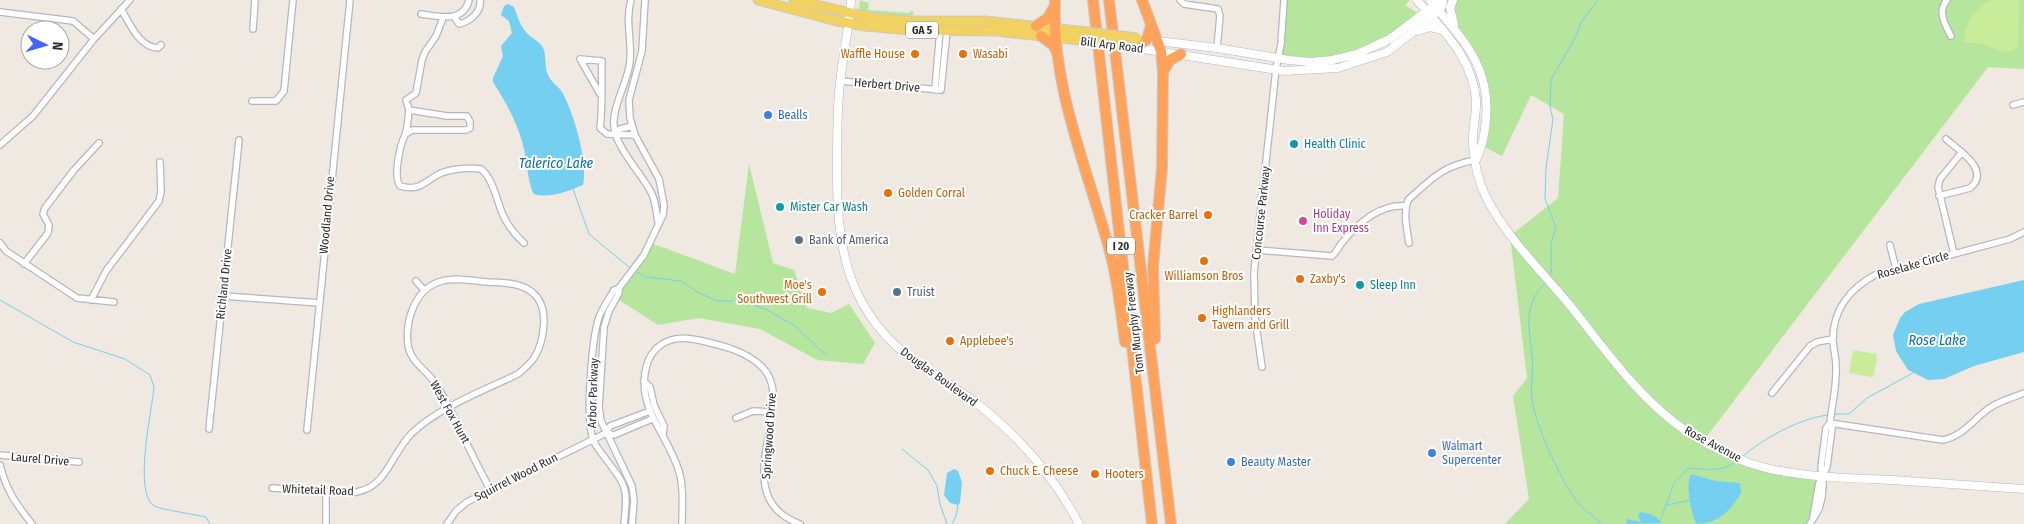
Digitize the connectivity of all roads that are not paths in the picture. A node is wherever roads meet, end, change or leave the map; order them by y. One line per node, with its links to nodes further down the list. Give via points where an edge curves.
1 (130, 0): 22 (street)
2 (255, 0): 31 (street)
3 (293, 0): 50 (street, via 284,91 280,99 272,102)
4 (350, 0): 83 (street, Woodland Drive)
5 (469, 0): 26 (street, via 463,12)
6 (480, 0): 26 (street, via 477,12 466,22 460,24)
7 (631, 0): 56 (street, via 627,26 630,63 615,112)
8 (645, 0): 54 (street, Arbor Parkway, via 642,51 629,100)
9 (758, 0): 28 (main road, Bill Arp Road / GA 5)
10 (794, 0): 28 (main road, Bill Arp Road / GA 5)
11 (852, 0): 28 (main road, Douglas Boulevard)
12 (1093, 0): 108 (highway, Tom Murphy Freeway / I 20)
13 (1109, 0): 87 (highway, Tom Murphy Freeway / I 20)
14 (1142, 0): 40 (highway, via 1151,25)
15 (1180, 0): 42 (street, via 1184,4 1218,10)
16 (1284, 0): 45 (street, Concourse Parkway)
17 (1416, 0): 25 (main road, Rose Avenue); 29 (main road)
18 (1453, 0): 34 (main road, via 1451,18)
19 (1947, 0): 38 (street, via 1943,4 1942,18)
20 (1055, 2): 30 (highway, via 1048,18); 35 (highway)
21 (1437, 3): 25 (main road, Bill Arp Road / GA 5); 34 (main road)
22 (122, 9): 39 (street); 41 (street, via 144,43 158,48)
23 (0, 12): 39 (street, via 73,21)
24 (421, 14): 27 (street)
25 (1430, 15): 29 (main road, Bill Arp Road / GA 5); 33 (main road, Rose Avenue); 36 (main road, Bill Arp Road / GA 5)
26 (454, 16): 27 (street)
27 (443, 18): 53 (street, via 422,60 416,93 406,100)
28 (850, 19): 30 (main road, Bill Arp Road / GA 5, via 985,21); 32 (main road, Bill Arp Road / GA 5, via 898,30); 48 (main road, Douglas Boulevard)
29 (1413, 22): 45 (main road, Bill Arp Road / GA 5, via 1390,39 1356,54 1311,62)
30 (1036, 26): 35 (main road, Bill Arp Road / GA 5)
31 (253, 29)
32 (943, 30): 37 (main road, Bill Arp Road / GA 5); 48 (street, Herbert Drive, via 938,90)
33 (1443, 30): 36 (main road, via 1430,27); 63 (main road, Rose Avenue, via 1467,64 1475,90 1473,143)
34 (1456, 30): 63 (main road, via 1476,60 1485,87 1487,110 1483,146)
35 (1056, 33): 37 (main road, Bill Arp Road / GA 5); 40 (main road, Bill Arp Road / GA 5, bridge, via 1080,40); 40 (main road, Bill Arp Road / GA 5, bridge, via 1078,30); 43 (highway)
36 (1410, 35): 46 (main road, Bill Arp Road / GA 5, via 1388,52 1338,68)
37 (1041, 36): 43 (highway)
38 (1951, 36)
39 (94, 39): 61 (street, via 33,116)
40 (1148, 43): 42 (main road, Bill Arp Road / GA 5); 44 (main road, Bill Arp Road / GA 5); 47 (highway)
41 (161, 45)
42 (1216, 48): 45 (main road, Bill Arp Road / GA 5)
43 (1057, 52): 108 (highway, via 1082,161 1112,260)
44 (1182, 54): 46 (main road, Bill Arp Road / GA 5); 47 (highway, via 1170,60)
45 (1278, 59): 46 (street, Concourse Parkway)
46 (1276, 69): 73 (street, Concourse Parkway)
47 (1163, 73): 87 (highway, via 1161,178 1153,268)
48 (840, 81): 117 (main road, Douglas Boulevard, via 837,221 848,272 866,312 893,344 971,399 1017,438 1056,485)
49 (600, 94): 49 (street, via 602,61 580,59 584,66); 56 (street, via 600,128 607,134)
50 (252, 100)
51 (2024, 102): 52 (street)
52 (2013, 105)
53 (409, 110): 55 (street); 55 (street, via 447,116 464,115 470,119 470,128 412,130)
54 (632, 126): 56 (street); 57 (street, Arbor Parkway)
55 (406, 134): 70 (street, via 399,157 397,181 400,186 421,186 449,171 481,170 489,180 509,226)
56 (615, 134): 57 (street); 67 (street, via 651,192)
57 (635, 135): 67 (street, Arbor Parkway, via 659,179 664,205)
58 (1946, 139): 62 (street)
59 (239, 140): 80 (street, Richland Drive)
60 (99, 143): 75 (street, via 45,208 43,214 49,225 48,233)
61 (0, 145)
62 (1962, 152): 65 (street, via 1939,181); 65 (street, via 1974,164 1974,184)
63 (1476, 160): 66 (street, via 1459,162 1445,169 1408,200); 104 (main road, Rose Avenue, via 1483,192 1510,236 1602,348 1664,413 1693,435 1750,463)
64 (160, 162): 81 (street, via 159,201 106,271)
65 (1939, 196): 74 (street)
66 (1406, 206): 71 (street); 73 (street, via 1394,205 1371,215 1332,256)
67 (658, 222): 78 (street, Arbor Parkway, via 644,255)
68 (2024, 232): 74 (street, Roselake Circle)
69 (0, 243): 75 (street)
70 (524, 243)
71 (1409, 243)
72 (1890, 245): 76 (street)
73 (1257, 250): 85 (street, Concourse Parkway, via 1254,304)
74 (1954, 254): 76 (street, Roselake Circle)
75 (24, 264): 81 (street, via 77,298)
76 (1896, 269): 84 (street, Roselake Circle, via 1875,275 1853,290 1839,310)
77 (416, 282): 79 (street)
78 (619, 288): 98 (street, Arbor Parkway, via 604,327 601,354 599,407); 100 (street, Arbor Parkway, via 606,303 597,325 590,398)
79 (424, 290): 90 (street, West Fox Hunt, via 411,311 408,338 411,355 437,386); 90 (street, via 454,279 514,284 534,294 542,309 544,320 540,347 528,366)
80 (223, 296): 83 (street); 96 (street, Richland Drive)
81 (91, 300): 82 (street)
82 (114, 302)
83 (320, 302): 97 (street, Woodland Drive)
84 (1833, 339): 88 (street, via 1810,346); 95 (street, Roselake Circle, via 1836,374)
85 (1262, 367)
86 (644, 381): 91 (street, Springwood Drive); 92 (street, Springwood Drive, via 650,355 664,342 678,338 699,340 735,350 764,369 772,390); 99 (street, via 650,387 664,426)
87 (1156, 392): 119 (highway, Tom Murphy Freeway / I 20)
88 (1772, 393)
89 (2024, 393): 95 (street, via 1998,403 1958,436 1943,440)
90 (449, 408): 106 (street, West Fox Hunt); 109 (street, Whitetail Road, via 411,434 374,486 356,493)
91 (650, 411): 94 (street, Springwood Drive); 98 (street, via 610,426)
92 (772, 412): 93 (street, via 753,411); 116 (street, Springwood Drive, via 765,464 767,496 776,510)
93 (736, 418)
94 (652, 419): 98 (street, via 614,434); 99 (street, Springwood Drive)
95 (1830, 424): 104 (street, Roselake Circle, via 1826,428 1828,436)
96 (209, 429)
97 (307, 430)
98 (606, 433): 100 (street, Squirrel Wood Run); 114 (street, Arbor Parkway, via 632,486)
99 (663, 436): 115 (street, Springwood Drive, via 680,475)
100 (593, 439): 106 (street, Squirrel Wood Run); 113 (street, Arbor Parkway, via 623,481 627,499)
101 (0, 455): 102 (street, Laurel Drive)
102 (79, 462)
103 (0, 465): 110 (street, via 14,502)
104 (1822, 476): 107 (main road, Rose Avenue); 120 (street, Roselake Circle, via 1822,497)
105 (272, 488): 109 (street, Whitetail Road)
106 (490, 489): 112 (street, Squirrel Wood Run, via 456,511)
107 (2024, 490)
108 (1149, 492): 118 (highway, Tom Murphy Freeway / I 20)
109 (326, 493): 111 (street)
110 (32, 524)
111 (326, 524)
112 (447, 524)
113 (624, 524)
114 (632, 524)
115 (682, 524)
116 (800, 524)
117 (1079, 524)
118 (1152, 524)
119 (1171, 524)
120 (1810, 524)

